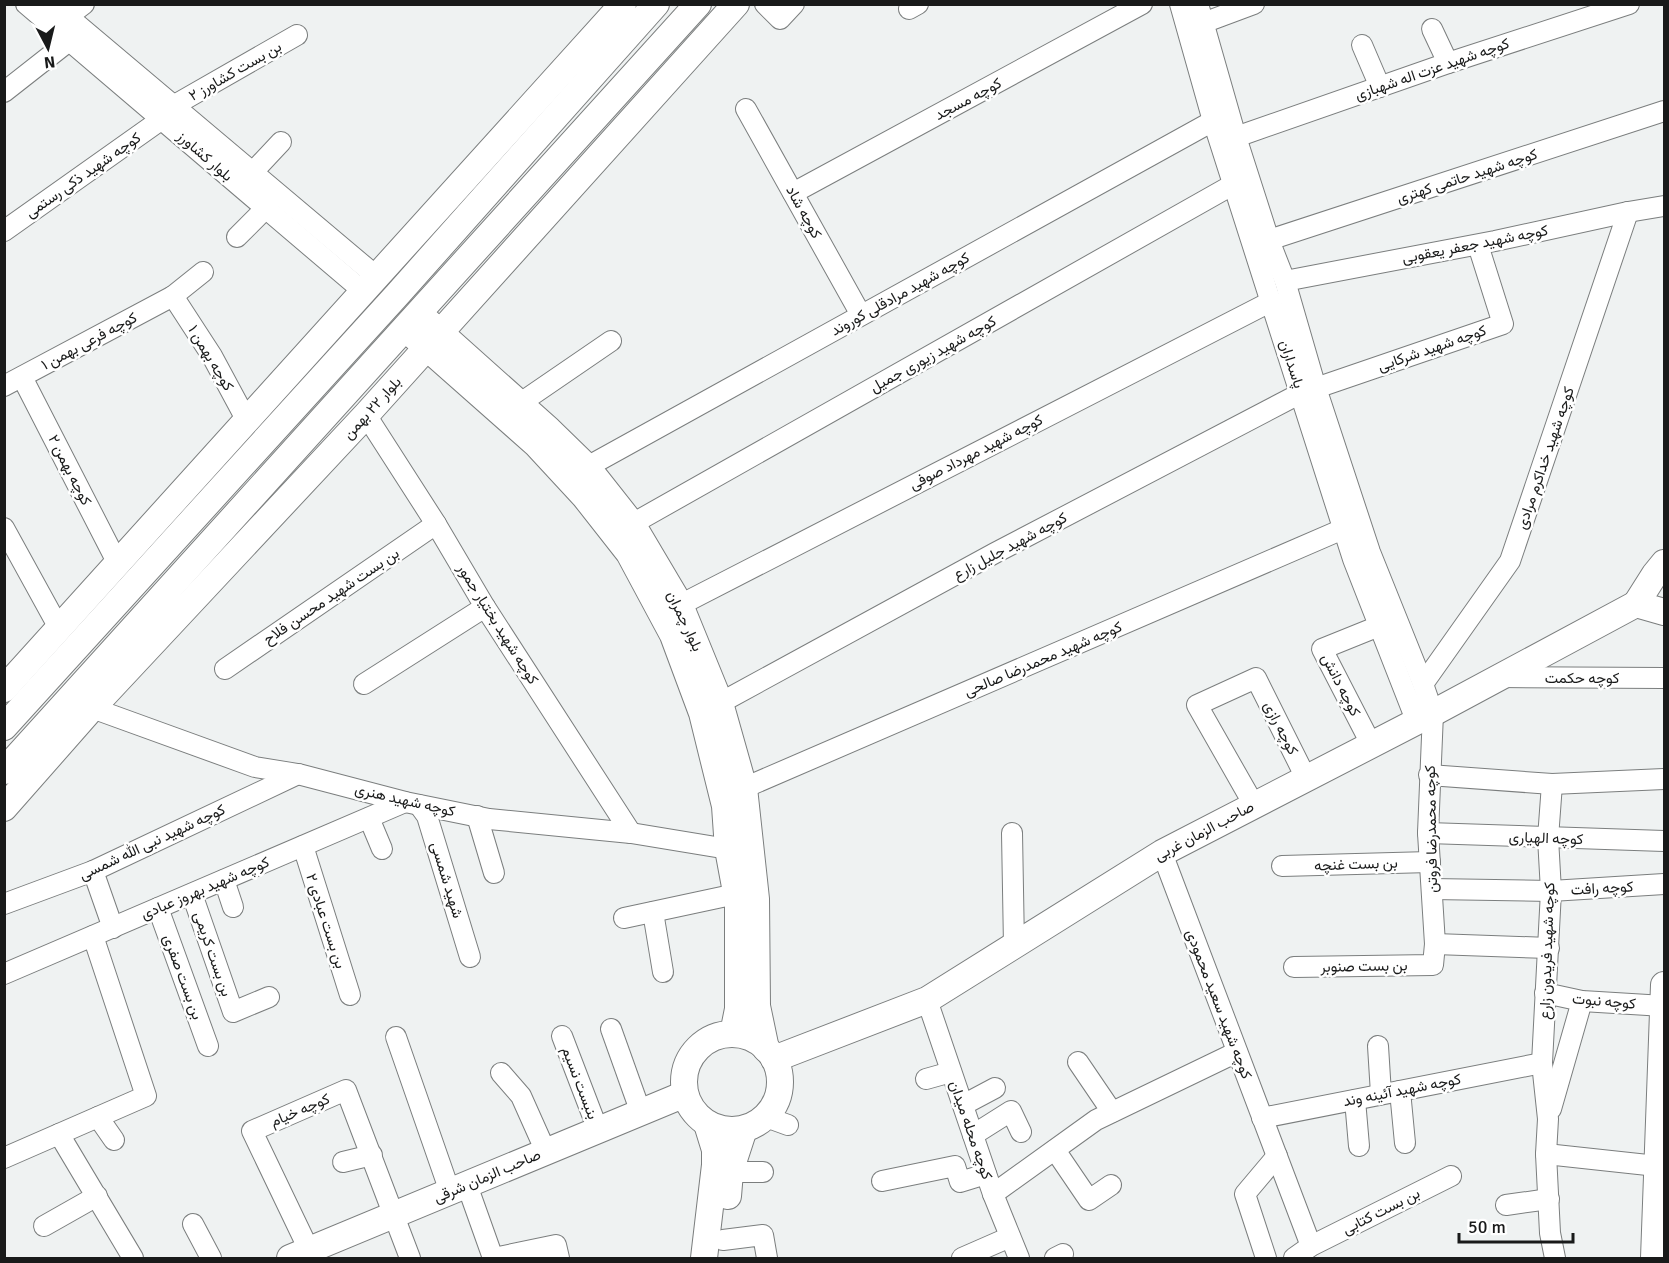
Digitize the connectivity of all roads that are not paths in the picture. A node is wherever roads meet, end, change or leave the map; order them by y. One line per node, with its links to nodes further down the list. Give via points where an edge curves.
1 (26, 4): 17 (street, بلوار کشاورز)
2 (84, 4): 13 (street)
3 (622, 4): 40 (main road)
4 (656, 4): 43 (main road)
5 (698, 4): 45 (main road, بلوار ۲۲ بهمن)
6 (736, 4): 46 (main road, بلوار ۲۲ بهمن)
7 (765, 4): 8 (street, via 780,19)
8 (794, 4)
9 (1142, 4): 30 (street, کوچه مسجد)
10 (1180, 4): 25 (street, پاسداران)
11 (1254, 4): 14 (street)
12 (1629, 4): 19 (street, کوچه شهید عزت اله شهبازی)
13 (60, 11): 24 (street, بلوار کشاورز)
14 (1201, 14): 26 (street, پاسداران)
15 (1432, 29): 19 (street)
16 (297, 35): 24 (street, بن بست کشاورز ۲)
17 (69, 41): 21 (street); 24 (street, بلوار کشاورز)
18 (1362, 45): 20 (street)
19 (1448, 63): 20 (street, کوچه شهید عزت اله شهبازی)
20 (1380, 87): 26 (street, کوچه شهید عزت اله شهبازی)
21 (4, 92)
22 (746, 109): 30 (street, کوچه شاد)
23 (1665, 111): 36 (street, کوچه شهید حاتمی کهتری)
24 (167, 113): 28 (street, بلوار کشاورز); 32 (street, بلوار کشاورز); 34 (street, کوچه شهید ذکی رستمی)
25 (1213, 121): 29 (street, پاسداران); 44 (street, کوچه شهید مرادقلی کوروند)
26 (1236, 137): 36 (street, پاسداران)
27 (281, 142): 28 (street)
28 (252, 173): 40 (street, بلوار کشاورز)
29 (1234, 184): 42 (street, پاسداران); 55 (street, کوچه شهید زیوری جمیل)
30 (793, 193): 44 (street, کوچه شاد)
31 (1665, 206): 33 (street, کوچه شهید جعفر یعقوبی)
32 (266, 208): 35 (street); 40 (street, بلوار کشاورز)
33 (1628, 212): 37 (street, کوچه شهید جعفر یعقوبی); 70 (street, کوچه شهید خداکرم مرادی, via 1510,561)
34 (4, 231)
35 (237, 237)
36 (1269, 240): 39 (street, پاسداران)
37 (1478, 244): 39 (street, کوچه شهید جعفر یعقوبی); 49 (street, کوچه شهید شرکایی, via 1503,324)
38 (203, 272): 41 (street, کوچه فرعی بهمن ۱)
39 (1285, 281): 49 (street, پاسداران)
40 (370, 284): 43 (main road, بلوار کشاورز); 52 (main road)
41 (173, 296): 48 (street, کوچه فرعی بهمن ۱); 52 (street, کوچه بهمن ۱)
42 (1272, 301): 49 (street, پاسداران); 61 (street, کوچه شهید مهرداد صوفی)
43 (390, 302): 45 (main road, بلوار چمران); 75 (main road)
44 (861, 315): 53 (street, کوچه شهید مرادقلی کوروند)
45 (412, 321): 46 (main road, بلوار چمران); 77 (main road, بلوار ۲۲ بهمن)
46 (434, 340): 50 (main road, بلوار چمران); 51 (main road, بلوار ۲۲ بهمن); 96 (main road, بلوار چمران, via 585,497 629,553 673,635 702,713 725,806)
47 (611, 341): 50 (street)
48 (13, 382): 59 (street, کوچه بهمن ۲)
49 (1309, 390): 57 (street, پاسداران); 70 (street, پاسداران); 72 (street, کوچه شهید جلیل زارع, via 995,553)
50 (519, 404): 53 (main road, بلوار چمران)
51 (366, 415): 54 (street, کوچه شهید بختیار جمور); 73 (main road, بلوار ۲۲ بهمن)
52 (247, 421): 59 (main road)
53 (587, 467): 55 (main road, بلوار چمران)
54 (436, 524): 62 (street, کوچه شهید بختیار جمور); 66 (street, بن بست شهید محسن فلاح)
55 (632, 524): 61 (main road, بلوار چمران)
56 (4, 528): 65 (street)
57 (1343, 529): 64 (street, پاسداران); 83 (street, کوچه شهید محمدرضا صالحی)
58 (1665, 563): 60 (main road)
59 (118, 564): 65 (main road)
60 (1636, 604): 63 (main road); 67 (main road, صاحب الزمان غربی)
61 (680, 605): 72 (main road, بلوار چمران)
62 (485, 606): 69 (street); 89 (street, کوچه شهید بختیار جمور)
63 (1665, 612)
64 (1379, 626): 74 (street, پاسداران); 76 (street, کوچه دانش, via 1322,649)
65 (59, 628): 71 (main road)
66 (225, 669)
67 (1500, 677): 68 (street, کوچه حکمت); 74 (main road, صاحب الزمان غربی)
68 (1665, 678)
69 (364, 684)
70 (1423, 684): 74 (street, پاسداران)
71 (4, 689)
72 (720, 703): 83 (main road, بلوار چمران)
73 (93, 708): 78 (street, کوچه شهید هنری, via 255,767); 86 (main road, بلوار ۲۲ بهمن)
74 (1424, 717): 76 (main road, صاحب الزمان غربی); 79 (street, کوچه محمدرضا فروتن)
75 (4, 727)
76 (1371, 744): 80 (main road, صاحب الزمان غربی)
77 (4, 771)
78 (298, 774): 84 (street, کوچه شهید هنری); 100 (street, کوچه شهید نبی الله شمسی)
79 (1429, 775): 82 (street); 91 (street, کوچه محمدرضا فروتن)
80 (1306, 778): 85 (main road, صاحب الزمان غربی); 85 (street, کوچه رازی, via 1256,678 1197,705)
81 (1665, 779): 82 (street)
82 (1552, 784): 92 (street, کوچه شهید فریدون زارع)
83 (744, 788): 136 (main road, بلوار چمران, via 756,899 757,1006)
84 (412, 804): 87 (street, کوچه شهید هنری); 88 (street, کوچه شهید بهروز عبادی); 118 (street, شهید شمسی, via 427,816)
85 (1254, 805): 97 (main road, صاحب الزمان غربی)
86 (4, 808)
87 (477, 816): 89 (street, کوچه شهید هنری); 101 (street)
88 (369, 818): 94 (street, کوچه شهید بهروز عبادی); 95 (street)
89 (632, 833): 96 (street, کوچه شهید هنری)
90 (1012, 833): 116 (street)
91 (1428, 833): 92 (street, کوچه الهیاری); 98 (street, کوچه محمدرضا فروتن)
92 (1548, 838): 93 (street, کوچه الهیاری); 105 (street, کوچه شهید فریدون زارع)
93 (1665, 841)
94 (303, 846): 102 (street, کوچه شهید بهروز عبادی); 125 (street, بن بست عبادی ۲)
95 (382, 849)
96 (728, 849): 107 (main road, بلوار چمران)
97 (1162, 853): 116 (main road, صاحب الزمان غربی); 135 (street, کوچه شهید سعید محمودی)
98 (1430, 862): 99 (street, بن بست غنچه); 104 (street, کوچه محمدرضا فروتن)
99 (1282, 866)
100 (93, 871): 108 (street, کوچه شهید نبی الله شمسی); 113 (street)
101 (494, 873)
102 (224, 880): 106 (street, کوچه شهید بهروز عبادی); 109 (street)
103 (1665, 884): 105 (street, کوچه رافت)
104 (1432, 889): 105 (street, کوچه رافت); 115 (street, کوچه محمدرضا فروتن)
105 (1551, 891): 117 (street, کوچه شهید فریدون زارع)
106 (192, 894): 110 (street, کوچه شهید بهروز عبادی); 126 (street, بن بست کریمی, via 233,1012)
107 (736, 894): 111 (street); 130 (main road, بلوار چمران, via 738,1009)
108 (4, 904)
109 (233, 907)
110 (158, 908): 113 (street, کوچه شهید بهروز عبادی); 133 (street, بن بست صفری)
111 (653, 912): 112 (street); 121 (street)
112 (624, 918)
113 (113, 927): 114 (street, کوچه شهید بهروز عبادی)
114 (93, 936): 122 (street, کوچه شهید بهروز عبادی); 150 (street, via 146,1096)
115 (1434, 944): 117 (street); 119 (street, کوچه محمدرضا فروتن)
116 (1014, 946): 127 (main road, صاحب الزمان غربی)
117 (1549, 948): 123 (street, کوچه شهید فریدون زارع)
118 (470, 957)
119 (1433, 965): 120 (street, بن بست صنوبر)
120 (1294, 967)
121 (663, 972)
122 (4, 975)
123 (1545, 993): 128 (street, کوچه نبوت); 138 (street, کوچه شهید فریدون زارع)
124 (1664, 993): 128 (street, کوچه نبوت); 169 (main road)
125 (350, 995)
126 (269, 998)
127 (927, 1000): 136 (main road, صاحب الزمان غربی); 139 (street, کوچه محله میدان)
128 (1582, 1001): 152 (street, کوچه شهید فریدون زارع)
129 (611, 1029): 149 (street)
130 (733, 1034): 136 (main road, via 757,1041); 144 (main road, via 708,1040 698,1048 685,1069)
131 (562, 1036): 155 (street, بنبست نسیم)
132 (396, 1037): 176 (street)
133 (208, 1046)
134 (1378, 1046): 145 (street)
135 (1237, 1052): 148 (street); 151 (street, کوچه شهید سعید محمودی)
136 (770, 1054): 154 (main road, via 779,1070 780,1083)
137 (1078, 1062): 148 (street)
138 (1542, 1063): 143 (street, کوچه شهید آئینه وند); 152 (street, کوچه شهید فریدون زارع)
139 (951, 1072): 141 (street); 147 (street, کوچه محله میدان)
140 (501, 1073): 163 (street, via 521,1096)
141 (926, 1080)
142 (995, 1088): 147 (street)
143 (1400, 1091): 145 (street, کوچه شهید آئینه وند); 160 (street)
144 (685, 1094): 149 (main road, صاحب الزمان شرقی); 153 (main road)
145 (1380, 1094): 146 (street, کوچه شهید آئینه وند)
146 (1355, 1100): 151 (street, کوچه شهید آئینه وند); 161 (street)
147 (963, 1105): 158 (street, کوچه محله میدان)
148 (1112, 1112): 162 (street)
149 (641, 1113): 155 (main road, صاحب الزمان شرقی)
150 (98, 1117): 157 (street); 159 (street)
151 (1262, 1118): 166 (street, کوچه شهید سعید محمودی)
152 (1548, 1119): 165 (street, کوچه شهید فریدون زارع)
153 (707, 1124): 154 (main road, via 732,1131); 193 (main road, via 715,1166)
154 (766, 1124): 170 (main road)
155 (598, 1130): 163 (main road, صاحب الزمان شرقی)
156 (1021, 1132): 158 (street, via 1011,1111)
157 (59, 1134): 167 (street); 178 (street)
158 (973, 1135): 172 (street, کوچه محله میدان)
159 (114, 1140)
160 (1405, 1143)
161 (1359, 1146)
162 (1055, 1150): 175 (street, via 1089,1200); 177 (street)
163 (546, 1152): 176 (main road, صاحب الزمان شرقی)
164 (372, 1155): 168 (street); 181 (street, کوچه خیام); 187 (street, کوچه خیام, via 346,1090 252,1131)
165 (1546, 1155): 169 (street); 179 (street, کوچه شهید فریدون زارع)
166 (1277, 1156): 185 (street, کوچه شهید سعید محمودی); 197 (street, via 1245,1194)
167 (4, 1158)
168 (344, 1162)
169 (1657, 1166): 200 (main road)
170 (730, 1172): 171 (street); 186 (main road)
171 (763, 1172)
172 (986, 1174): 174 (street, via 960,1182 955,1166); 177 (street, کوچه محله میدان)
173 (1451, 1176): 185 (street, بن بست کتابی)
174 (882, 1181)
175 (1111, 1185)
176 (459, 1188): 181 (main road, صاحب الزمان شرقی); 191 (street)
177 (993, 1194): 184 (street, کوچه محله میدان)
178 (97, 1196): 183 (street); 188 (street)
179 (1548, 1199): 180 (street); 199 (street, کوچه شهید فریدون زارع)
180 (1506, 1205)
181 (395, 1215): 187 (main road, صاحب الزمان شرقی); 190 (street, کوچه خیام)
182 (193, 1224): 189 (street)
183 (44, 1226)
184 (1010, 1237): 195 (street); 196 (street, کوچه محله میدان)
185 (1311, 1246): 198 (street, بن بست کتابی)
186 (722, 1249): 194 (street, via 763,1235)
187 (299, 1254)
188 (133, 1258)
189 (211, 1258)
190 (410, 1258)
191 (493, 1258): 192 (street, via 556,1245)
192 (559, 1258)
193 (704, 1258)
194 (767, 1258)
195 (962, 1258)
196 (1019, 1258)
197 (1266, 1258)
198 (1294, 1258)
199 (1555, 1258)
200 (1654, 1258)

